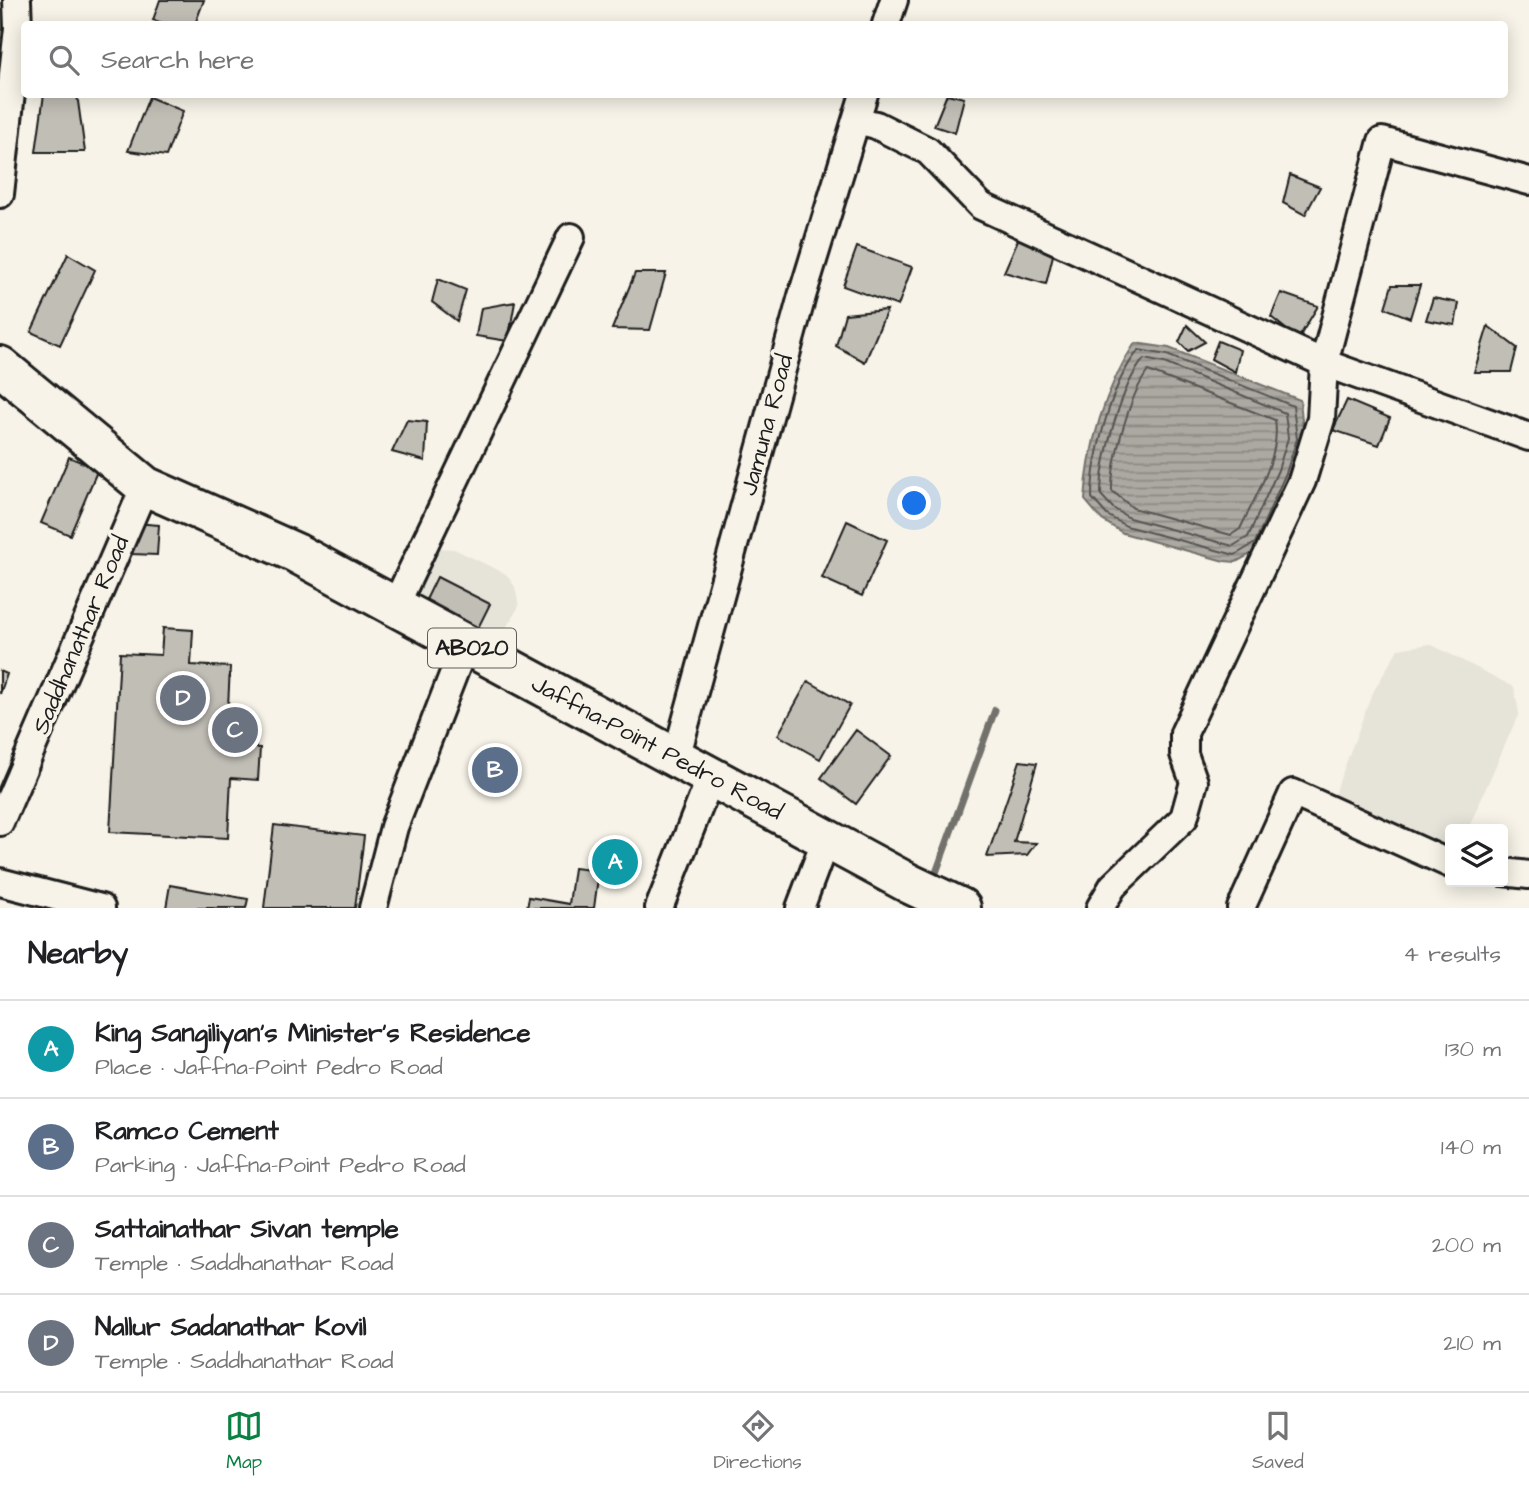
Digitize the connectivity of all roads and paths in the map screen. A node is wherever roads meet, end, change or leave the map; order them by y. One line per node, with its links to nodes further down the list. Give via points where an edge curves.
1 (17, 0): 7 (street)
2 (894, 0): 3 (street)
3 (887, 21)
4 (863, 98): 5 (street, Jamuna Road)
5 (856, 120): 9 (street, via 928,151 981,206); 15 (street, Jamuna Road, via 802,296)
6 (1529, 181): 9 (street, via 1382,141)
7 (0, 194)
8 (570, 237): 13 (street)
9 (1324, 363): 11 (street); 28 (street, via 1321,419 1302,481 1184,733 1184,754 1194,782 1184,818 1112,886)
10 (0, 366): 12 (main road, Jaffna-Point Pedro Road / AB020)
11 (1529, 437)
12 (145, 486): 13 (main road, Jaffna-Point Pedro Road / AB020, via 296,553); 17 (street, Saddhanathar Road)
13 (395, 606): 14 (main road, Jaffna-Point Pedro Road / AB020)
14 (465, 644): 15 (main road, Jaffna-Point Pedro Road / AB020); 24 (street, via 394,827)
15 (676, 758): 16 (main road, Jaffna-Point Pedro Road / AB020)
16 (711, 777): 18 (main road, Jaffna-Point Pedro Road / AB020); 25 (street)
17 (0, 822)
18 (826, 839): 26 (street); 27 (main road, Jaffna-Point Pedro Road / AB020)
19 (1445, 862): 29 (street, via 1293,793)
20 (1508, 873): 21 (street)
21 (1529, 875)
22 (0, 882): 23 (street)
23 (101, 908)
24 (373, 908)
25 (659, 908)
26 (800, 908)
27 (961, 908)
28 (1100, 908)
29 (1241, 908)

